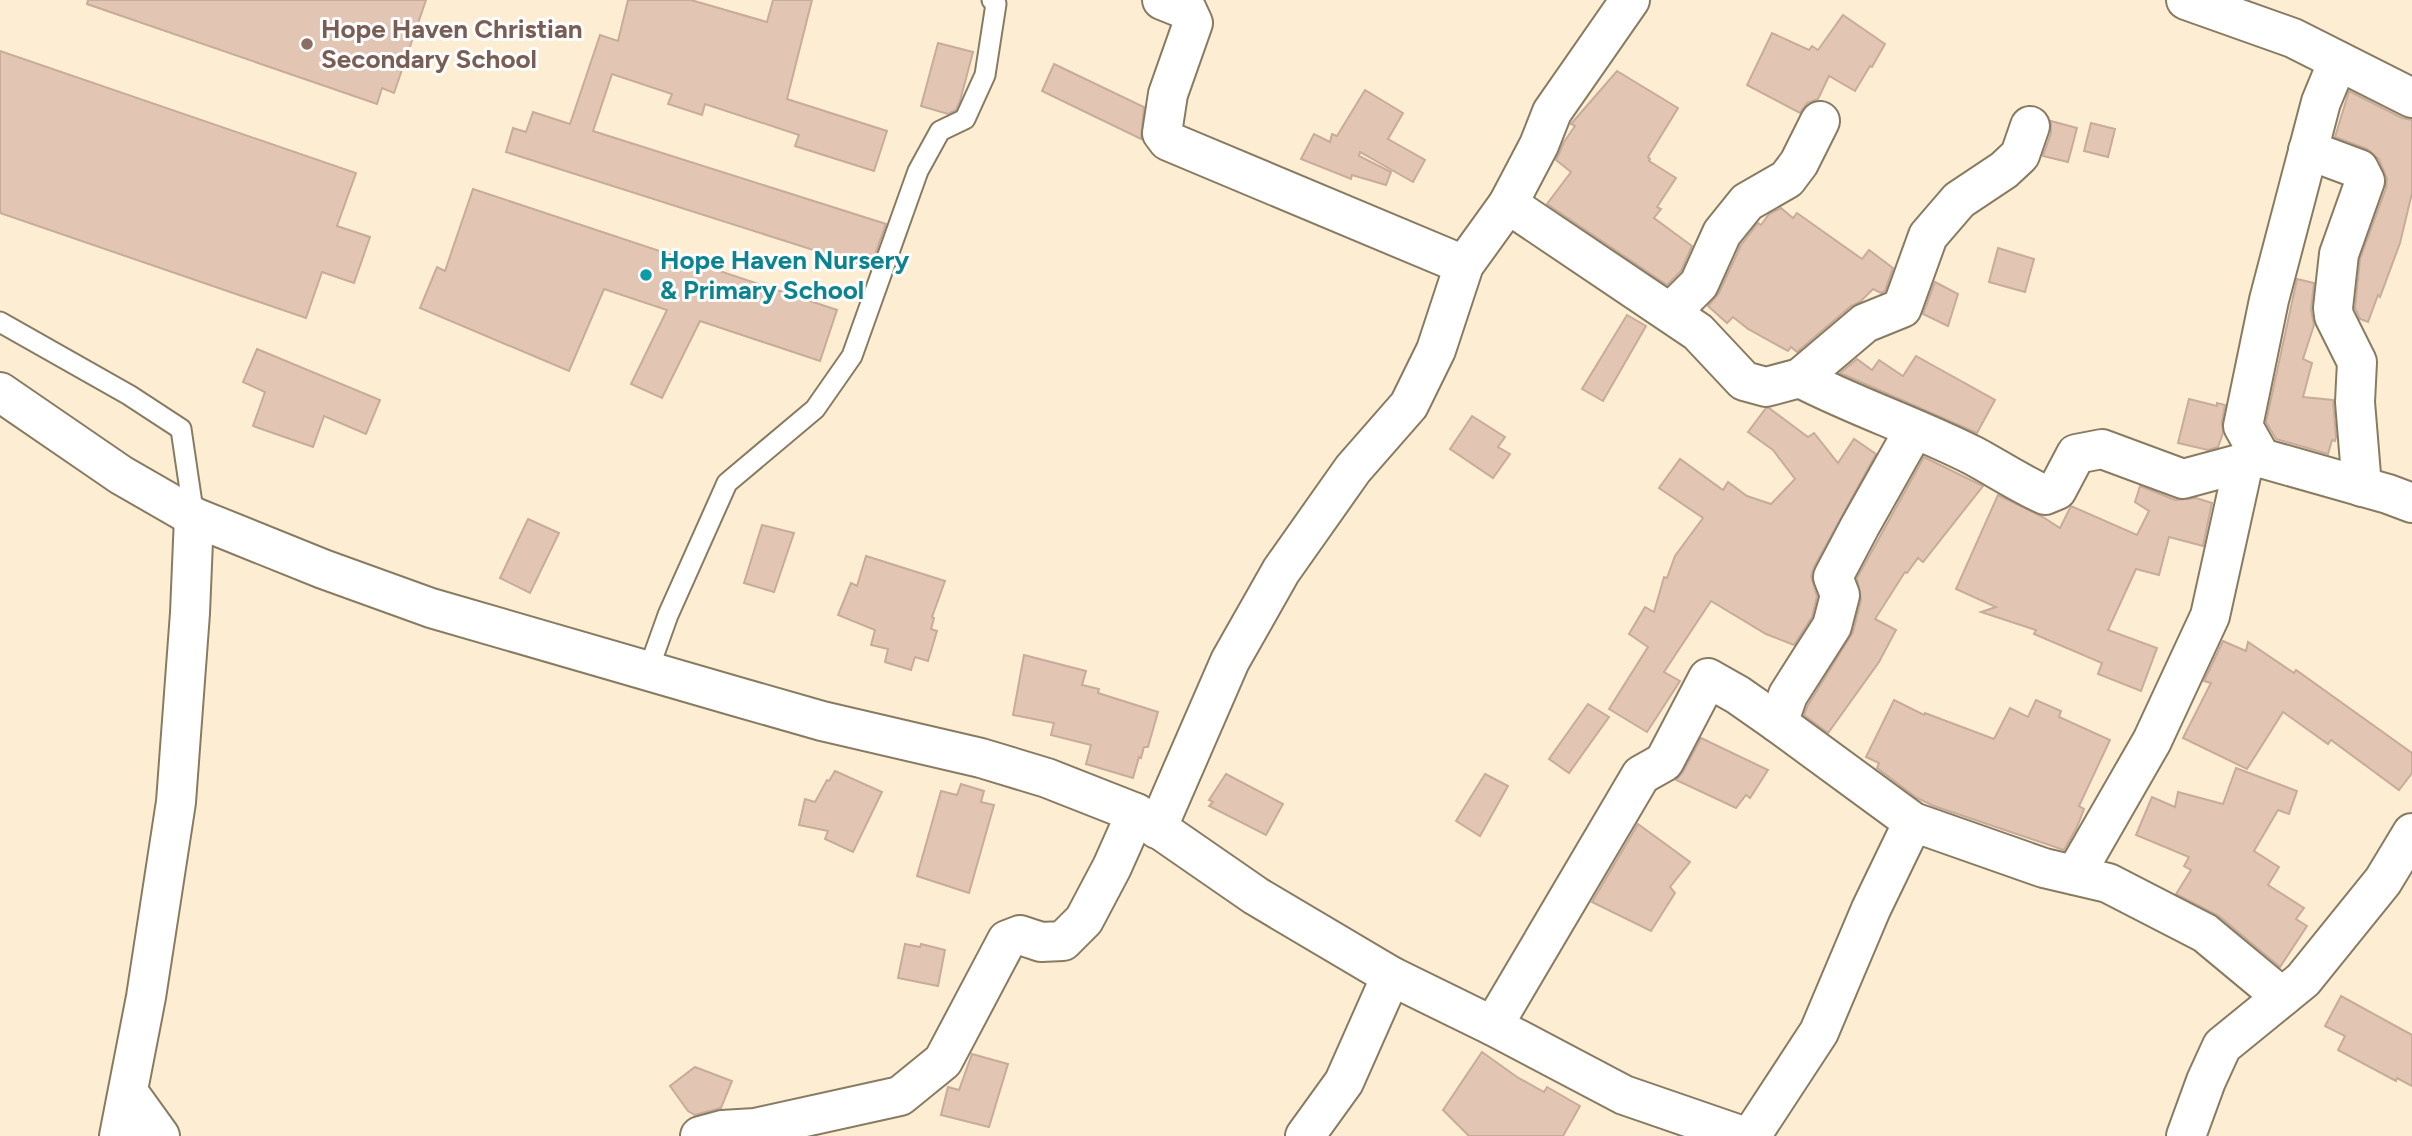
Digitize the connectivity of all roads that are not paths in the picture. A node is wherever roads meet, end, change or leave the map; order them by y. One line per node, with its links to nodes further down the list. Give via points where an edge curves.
1 (992, 0): 21 (lane, via 996,4 985,75 965,119 940,131 918,171 852,356 815,409 727,483)
2 (1162, 0): 11 (street, via 1187,10 1193,23 1168,94 1162,132 1168,141)
3 (1630, 0): 10 (street, via 1552,112)
4 (2186, 0): 5 (street, via 2293,38)
5 (2338, 61): 6 (street); 9 (street)
6 (2412, 98)
7 (1820, 121): 12 (street, via 1787,180 1746,202 1722,233 1699,284)
8 (2030, 126): 14 (street, via 2020,155 1959,200 1928,236 1902,308 1866,323)
9 (2308, 150): 17 (street, via 2269,300 2243,426); 18 (street, via 2359,169 2365,181 2339,254 2333,308 2357,362)
10 (1508, 204): 11 (street); 12 (street)
11 (1464, 265): 23 (street, via 1436,351 1409,405 1353,469 1280,571)
12 (1671, 312): 14 (street, via 1698,332 1744,381 1766,387)
13 (0, 322): 20 (lane, via 181,429)
14 (1800, 378): 16 (street)
15 (0, 392): 20 (street, via 98,460)
16 (1914, 430): 17 (street, via 2045,495 2057,490 2076,454 2102,449 2183,479); 22 (street, via 1833,577 1840,595 1832,626 1787,695)
17 (2252, 460): 18 (street); 26 (street, via 2210,616 2152,741)
18 (2362, 486): 19 (street)
19 (2412, 503)
20 (194, 517): 21 (street, via 432,608); 30 (street, via 176,802)
21 (648, 671): 23 (street, via 822,721 981,758 1047,778)
22 (1778, 723): 24 (street); 29 (street, via 1708,678 1664,761 1641,775)
23 (1146, 821): 27 (street, via 1256,896); 33 (street, via 1112,867 1084,920 1063,941 1041,942 1020,935 1007,940 943,1060 901,1096)
24 (1913, 822): 26 (street); 36 (street, via 1819,1032)
25 (2412, 833): 28 (street, via 2383,881 2303,980)
26 (2075, 875): 28 (street, via 2108,883 2205,933)
27 (1391, 975): 29 (street); 34 (street, via 1344,1082)
28 (2282, 998): 37 (street, via 2222,1046)
29 (1493, 1026): 35 (street, via 1624,1095)
30 (129, 1093): 31 (street); 32 (street)
31 (119, 1136)
32 (160, 1136)
33 (700, 1136)
34 (1305, 1136)
35 (1742, 1136)
36 (1751, 1136)
37 (2186, 1136)

